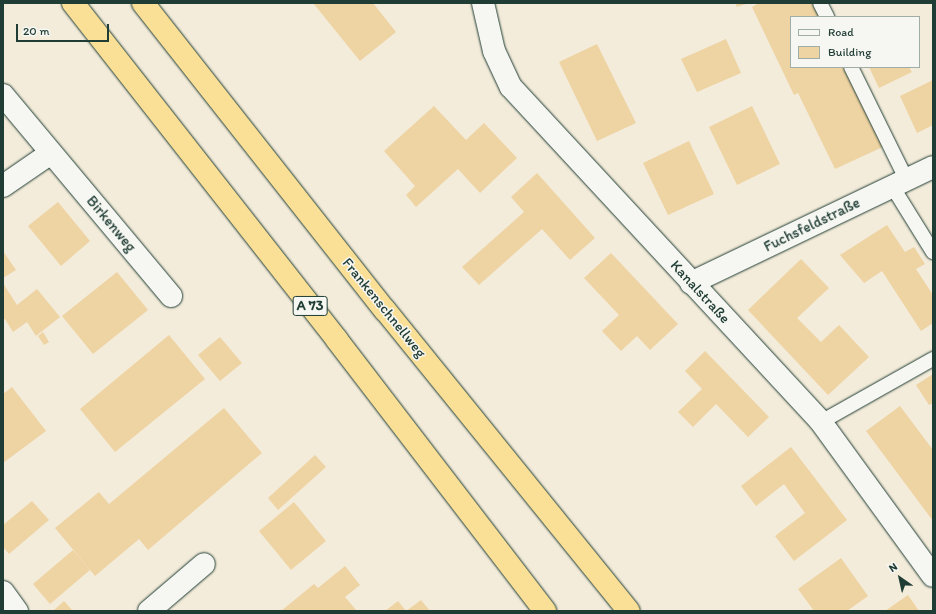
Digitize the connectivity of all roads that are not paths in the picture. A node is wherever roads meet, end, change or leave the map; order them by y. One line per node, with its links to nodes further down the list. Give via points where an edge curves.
1 (73, 3): 22 (highway, A 73)
2 (143, 3): 23 (highway, Frankenschnellweg, via 385,310)
3 (483, 3): 13 (street, Kanalstraße, via 494,51 511,87)
4 (820, 3): 5 (lane)
5 (826, 16)
6 (851, 68): 10 (lane)
7 (3, 94): 8 (street, Birkenweg)
8 (51, 153): 11 (street); 14 (street, Birkenweg)
9 (933, 167): 10 (street, Fuchsfeldstraße)
10 (899, 183): 12 (lane); 13 (street, Fuchsfeldstraße)
11 (3, 186)
12 (933, 252)
13 (691, 283): 16 (street, Kanalstraße)
14 (171, 296)
15 (933, 359): 16 (lane)
16 (821, 422): 18 (street, Kanalstraße)
17 (204, 564): 21 (street)
18 (933, 576)
19 (3, 592): 20 (street)
20 (17, 611)
21 (149, 611)
22 (545, 611)
23 (629, 611)

